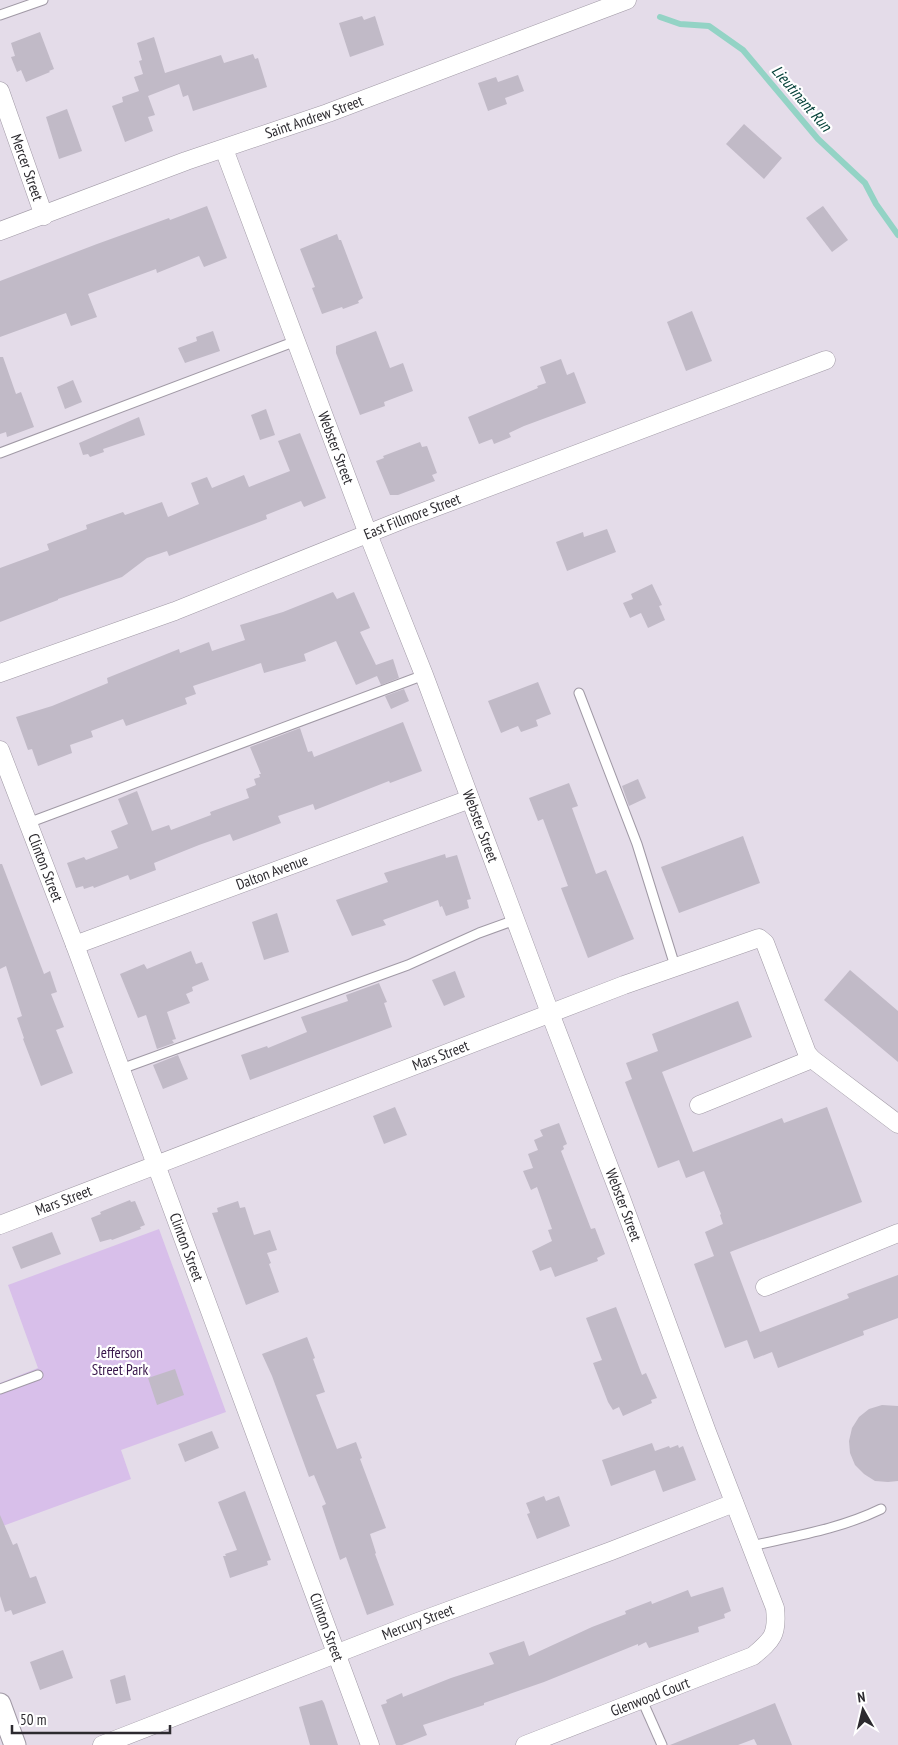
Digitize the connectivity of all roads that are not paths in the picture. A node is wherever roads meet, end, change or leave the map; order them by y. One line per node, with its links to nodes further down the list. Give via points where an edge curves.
1 (43, 0): 3 (lane)
2 (627, 0): 5 (street, Saint Andrew Street, via 337,110)
3 (0, 15)
4 (0, 90): 6 (street, Mercer Street)
5 (224, 149): 6 (street, Saint Andrew Street); 8 (street, Webster Street)
6 (44, 216): 7 (street, Saint Andrew Street)
7 (0, 231)
8 (296, 342): 10 (lane); 11 (street, Webster Street)
9 (826, 360): 11 (street, East Fillmore Street)
10 (0, 453)
11 (368, 534): 12 (street, East Fillmore Street, via 175,611); 13 (street, Webster Street)
12 (0, 673)
13 (424, 675): 16 (street, Webster Street); 17 (lane)
14 (580, 693): 20 (lane, via 637,844)
15 (0, 750): 17 (street, Clinton Street)
16 (470, 799): 18 (street, Webster Street); 19 (street, Dalton Avenue)
17 (28, 823): 19 (street, Clinton Street)
18 (515, 920): 21 (street, Webster Street); 23 (lane, via 408,965)
19 (75, 945): 23 (street, Clinton Street)
20 (675, 966): 21 (street, Mars Street); 22 (street, Mars Street, via 759,938 765,942 806,1053)
21 (550, 1013): 26 (street, Mars Street); 32 (street, Webster Street)
22 (812, 1059): 24 (street); 25 (street)
23 (121, 1069): 26 (street, Clinton Street)
24 (699, 1105)
25 (898, 1124)
26 (156, 1165): 27 (street, Mars Street); 36 (street, Clinton Street)
27 (0, 1225)
28 (898, 1233): 29 (street)
29 (765, 1287)
30 (38, 1375): 31 (lane)
31 (0, 1389)
32 (734, 1503): 34 (street, Webster Street); 36 (street, Mercury Street)
33 (881, 1509): 34 (lane, via 835,1527)
34 (751, 1546): 35 (street, Webster Street, via 775,1608 776,1620)
35 (770, 1642): 37 (street, Glenwood Court, via 741,1662)
36 (336, 1654): 40 (street, Mercury Street); 41 (street, Clinton Street)
37 (642, 1700): 42 (street, Glenwood Court); 43 (lane)
38 (0, 1704): 39 (street)
39 (15, 1745)
40 (102, 1745)
41 (370, 1745)
42 (525, 1745)
43 (662, 1745)

